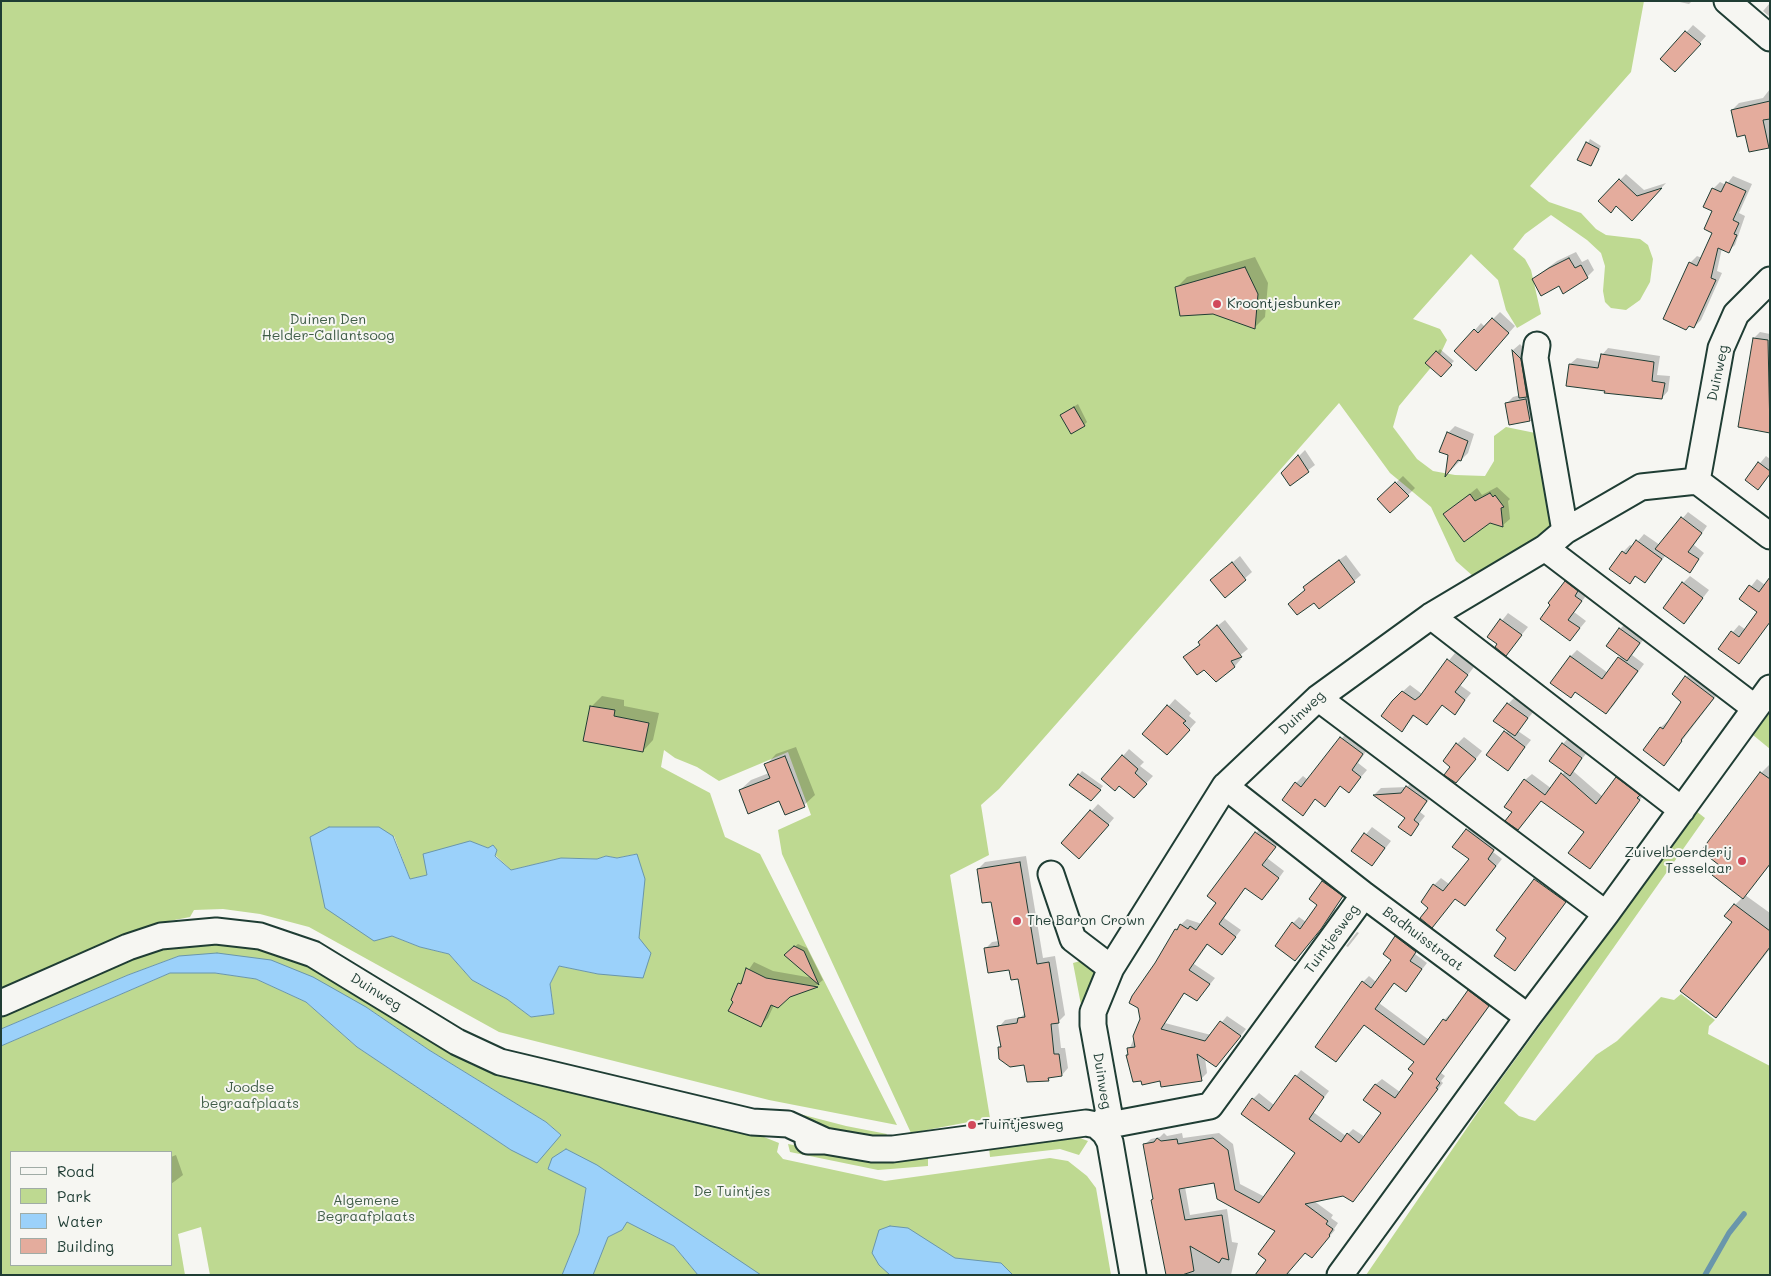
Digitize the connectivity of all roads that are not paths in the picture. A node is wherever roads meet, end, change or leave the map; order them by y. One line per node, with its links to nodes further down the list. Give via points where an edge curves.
1 (1727, 1): 2 (street)
2 (1770, 38)
3 (1770, 280): 5 (street, Duinweg, via 1736,314 1721,348)
4 (1537, 345): 6 (street, via 1535,358)
5 (1697, 481): 6 (street, Duinweg, via 1641,487); 7 (street)
6 (1565, 531): 8 (street, Duinweg)
7 (1770, 536)
8 (1545, 548): 9 (street, Duinweg); 11 (street)
9 (1431, 616): 10 (street, Duinweg); 13 (street)
10 (1318, 698): 12 (street, Duinweg); 16 (street)
11 (1762, 698): 13 (street)
12 (1225, 786): 15 (street, Badhuisstraat); 17 (street, Duinweg)
13 (1682, 810): 16 (street)
14 (1051, 874): 17 (street, via 1072,939)
15 (1364, 895): 19 (street, Badhuisstraat); 20 (street, Tuintjesweg, via 1210,1106)
16 (1606, 914): 19 (street)
17 (1111, 968): 20 (street, Duinweg, via 1093,1012 1109,1114)
18 (1, 1003): 20 (street, Duinweg, via 128,947 161,936 216,931 252,934 313,954 480,1054 528,1070 752,1122 776,1137 893,1149 1086,1123)
19 (1528, 1017): 22 (street)
20 (1099, 1127): 21 (street, via 1110,1142)
21 (1133, 1275)
22 (1340, 1275)

